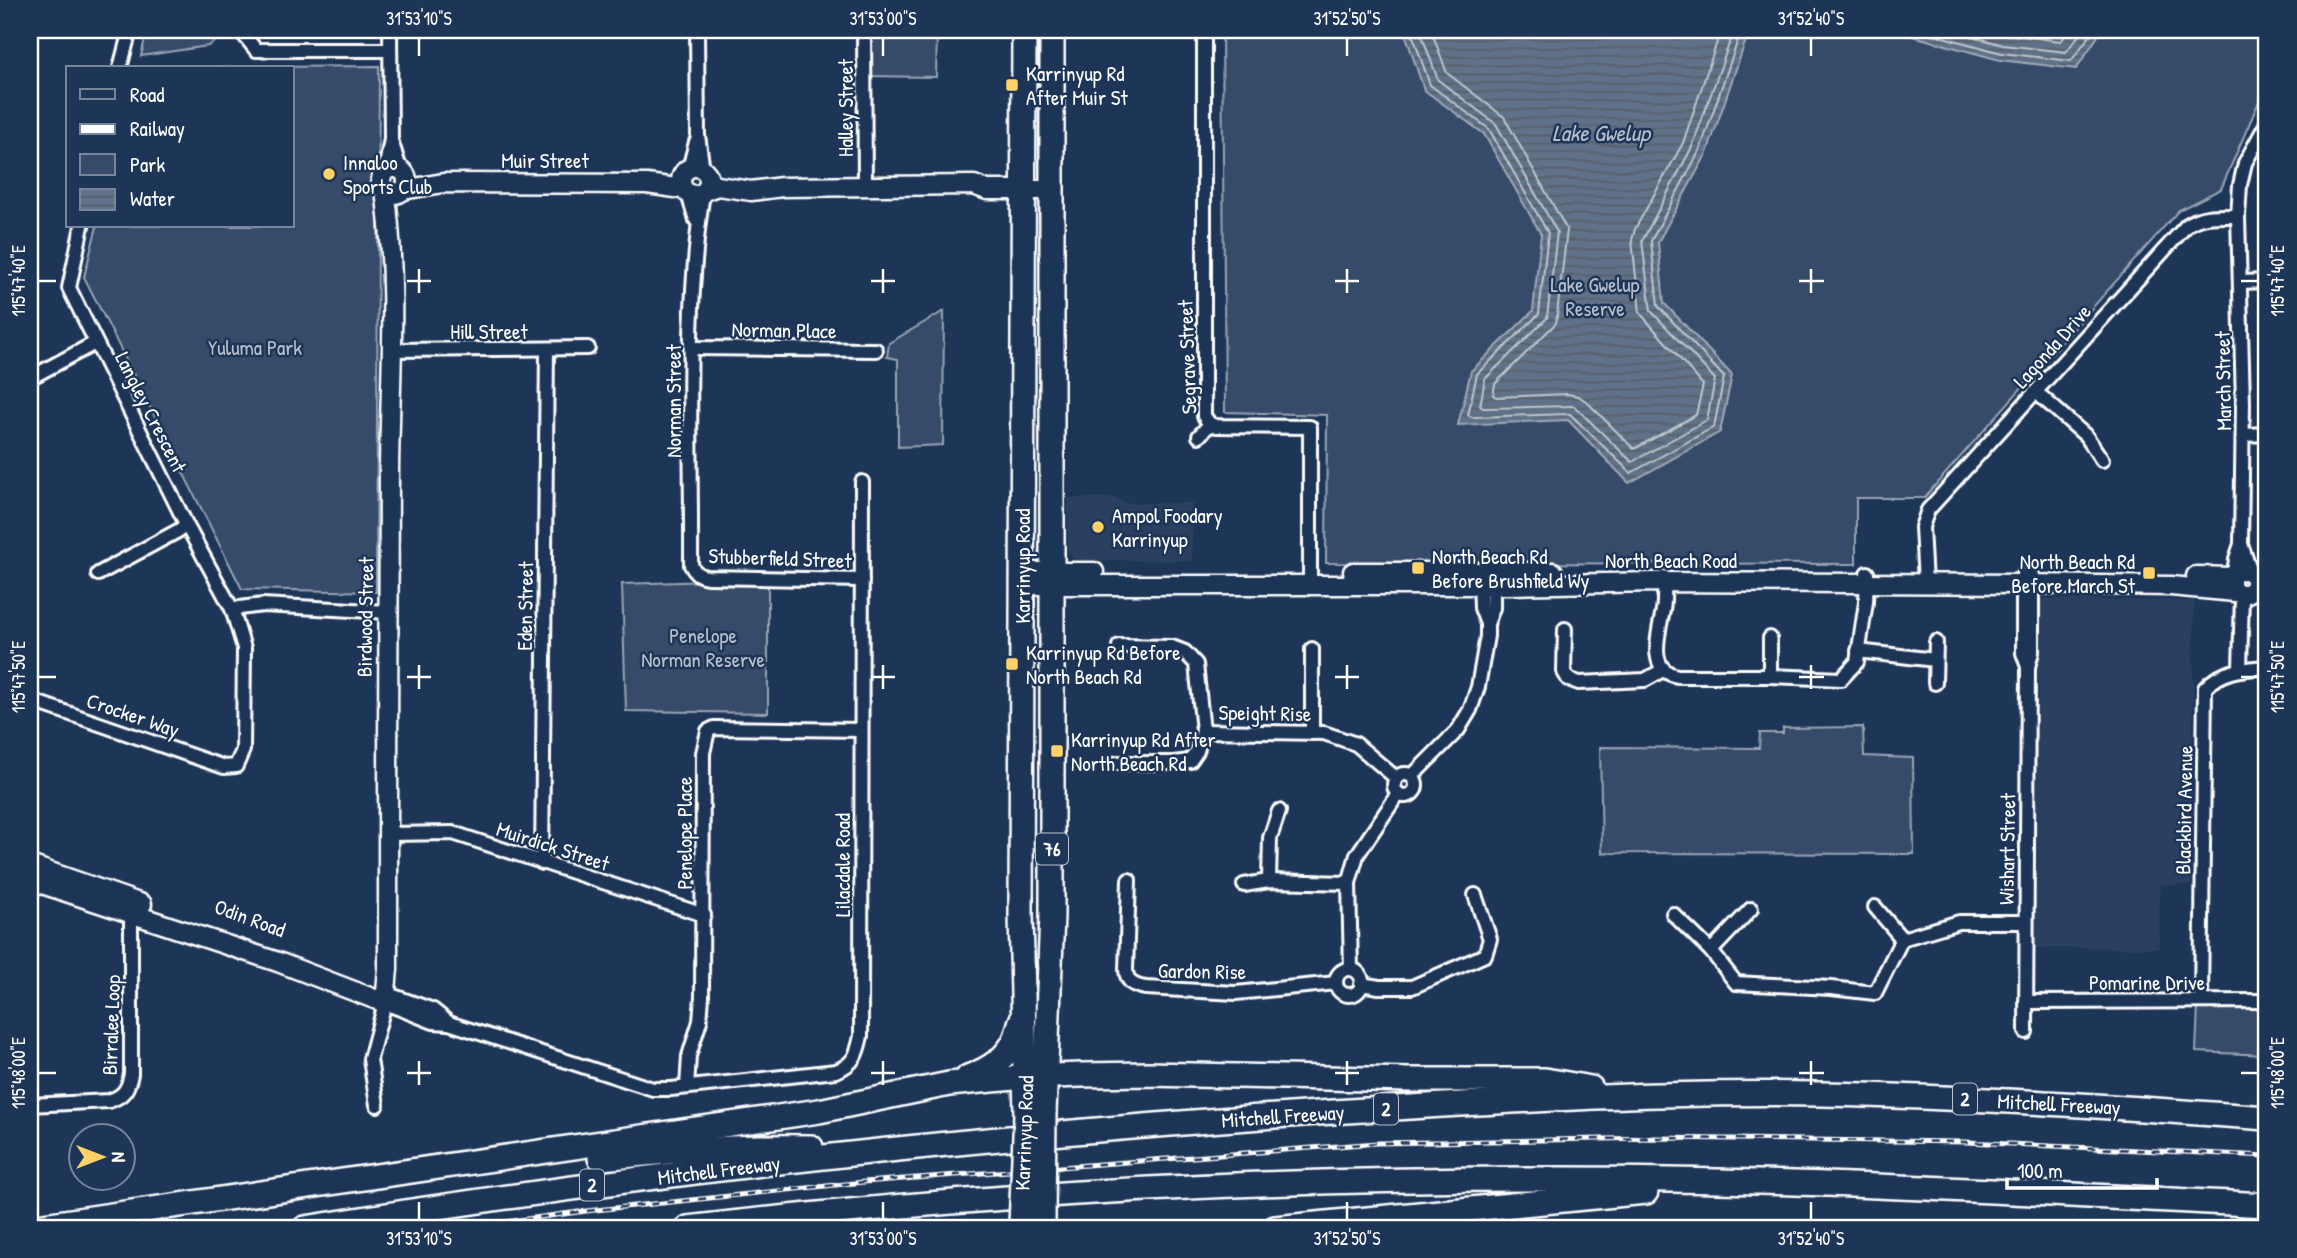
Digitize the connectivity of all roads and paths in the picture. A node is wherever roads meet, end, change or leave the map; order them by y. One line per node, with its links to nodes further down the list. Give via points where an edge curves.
1 (130, 30): 10 (street)
2 (390, 30): 9 (street, Birdwood Street)
3 (697, 30): 13 (street)
4 (864, 30): 16 (street, Halley Street)
5 (1024, 30): 15 (highway, Karrinyup Road / 76)
6 (1052, 30): 14 (highway, Karrinyup Road / 76)
7 (1204, 30): 29 (street, Segrave Street, via 1205,416)
8 (240, 31): 9 (street, via 256,50)
9 (390, 50): 12 (street, Birdwood Street)
10 (121, 66)
11 (2267, 123): 17 (street, March Street, via 2245,163)
12 (396, 181): 13 (street, Muir Street); 24 (street, Birdwood Street, via 390,231)
13 (695, 181): 16 (street, Muir Street, via 751,191); 23 (street, Norman Street, via 698,228)
14 (1051, 183): 15 (street, Muir Street); 39 (highway, Karrinyup Road / 76)
15 (1023, 184): 16 (street, Muir Street, via 988,178 974,185); 38 (highway, Karrinyup Road / 76)
16 (865, 186)
17 (2238, 216): 20 (street, March Street); 28 (street, Lagonda Drive, via 2211,216 2187,225)
18 (82, 228): 21 (street, Langley Crescent, via 69,288)
19 (2267, 281): 20 (street)
20 (2241, 282): 31 (street, March Street)
21 (95, 343): 27 (street); 35 (street, Langley Crescent)
22 (588, 348): 25 (street, Hill Street)
23 (692, 348): 26 (street, Norman Place); 36 (street, Norman Street, via 691,565)
24 (391, 350): 25 (street, Hill Street); 49 (street, Birdwood Street)
25 (547, 350): 73 (street, Eden Street)
26 (876, 350)
27 (30, 378)
28 (2036, 392): 33 (street, via 2086,436); 44 (street, Lagonda Drive, via 1928,510 1917,548)
29 (1209, 424): 32 (street); 40 (street, Segrave Street, via 1310,427)
30 (2267, 434): 31 (street)
31 (2243, 435): 47 (street, March Street, via 2242,544 2236,559)
32 (1199, 436)
33 (2102, 460)
34 (862, 482): 45 (street, Lilacdale Road)
35 (187, 526): 37 (street); 48 (street, Langley Crescent)
36 (697, 574): 45 (street, Stubberfield Street)
37 (98, 575)
38 (1022, 578): 39 (street, North Beach Road); 86 (highway, Karrinyup Road / 76)
39 (1053, 578): 40 (street, North Beach Road); 87 (highway, Karrinyup Road / 76)
40 (1310, 578): 41 (street, North Beach Road)
41 (1486, 578): 42 (street, North Beach Road); 68 (street, via 1493,608 1470,710 1458,730)
42 (1660, 578): 43 (street, North Beach Road); 59 (street, via 1664,609 1657,659)
43 (1867, 578): 44 (street, North Beach Road); 55 (street)
44 (1921, 579): 46 (street, North Beach Road)
45 (862, 580): 63 (street, Lilacdale Road)
46 (2028, 580): 47 (street, North Beach Road, via 2171,586); 88 (street, Wishart Street, via 2032,652 2028,667)
47 (2248, 583): 58 (street, March Street)
48 (232, 609): 49 (street, via 263,605); 67 (street, Langley Crescent, via 244,648 243,750 236,765)
49 (388, 612): 72 (street, Birdwood Street)
50 (1564, 629): 59 (street, via 1568,679 1579,683 1645,680)
51 (1770, 638): 60 (street)
52 (1936, 642): 56 (street)
53 (1119, 646): 64 (street, via 1172,647 1185,652 1196,664)
54 (1312, 649): 65 (street)
55 (1858, 651): 56 (street); 60 (street, via 1857,662 1842,679)
56 (1935, 660): 61 (street)
57 (2267, 667): 58 (street, Blackbird Avenue)
58 (2240, 669): 96 (street, Blackbird Avenue, via 2216,677 2205,688 2203,699)
59 (1662, 670): 60 (street, via 1678,676)
60 (1770, 676)
61 (1935, 683)
62 (30, 699): 67 (street, Crocker Way)
63 (861, 730): 85 (street, Penelope Place, via 708,731 703,753); 104 (street, Lilacdale Road, via 861,1036 856,1058 836,1071)
64 (1203, 732): 65 (street, Speight Rise); 66 (street, via 1190,761)
65 (1312, 733): 69 (street, Speight Rise, via 1356,744)
66 (1117, 763)
67 (225, 767)
68 (1412, 776): 69 (street); 70 (street, via 1414,792)
69 (1396, 778): 70 (street)
70 (1398, 794): 78 (street, via 1357,855)
71 (1279, 811): 77 (street, via 1270,838)
72 (388, 834): 73 (street, Muirdick Street, via 453,833); 95 (street, Birdwood Street)
73 (542, 863): 85 (street, Muirdick Street)
74 (30, 865): 82 (street, Odin Road)
75 (30, 880): 82 (street, Odin Road)
76 (1129, 880): 93 (street, Gardon Rise, via 1126,970 1135,986 1236,993)
77 (1269, 881): 78 (street); 79 (street)
78 (1349, 883): 91 (street)
79 (1244, 885)
80 (1475, 895): 94 (street, via 1490,939 1485,956 1412,987)
81 (1875, 907): 89 (street)
82 (138, 909): 95 (street, Odin Road, via 261,946); 107 (street, Birralee Loop, via 132,944 128,1087 121,1097 109,1101)
83 (1751, 909): 90 (street)
84 (1673, 914): 90 (street)
85 (704, 915): 104 (street, Penelope Place, via 700,1021 689,1056)
86 (1021, 915): 87 (highway); 99 (highway, Karrinyup Road / 76)
87 (1052, 915): 92 (highway, Karrinyup Road / 76)
88 (2025, 922): 89 (street, via 1959,922); 98 (street, Wishart Street)
89 (1902, 939): 90 (street, via 1875,993 1736,983)
90 (1711, 951)
91 (1351, 970): 93 (street, via 1342,971); 94 (street, via 1360,976)
92 (1050, 974): 101 (highway, via 1054,1029 1063,1058 1089,1069); 102 (highway, Karrinyup Road / 76)
93 (1336, 983): 94 (street, via 1340,992 1348,995 1357,992)
94 (1361, 984)
95 (385, 998): 105 (street, Odin Road, via 433,1010 449,1023 653,1089); 108 (street, via 370,1059)
96 (2201, 1001): 97 (street, Pomarine Drive); 98 (street, Pomarine Drive)
97 (2267, 1001)
98 (2026, 1002): 100 (street, Wishart Street)
99 (1025, 1013): 102 (highway, Karrinyup Road / 76); 103 (highway, via 1014,1042 994,1064)
100 (2026, 1032)
101 (1149, 1074): 102 (highway); 106 (highway, via 1545,1080)
102 (1035, 1077): 103 (highway); 114 (highway, Karrinyup Road / 76, bridge)
103 (949, 1084): 111 (highway, via 819,1111)
104 (687, 1087): 105 (street, Lilacdale Road)
105 (671, 1089)
106 (1639, 1096): 109 (highway, Mitchell Freeway / 2, via 1819,1094 1973,1099); 110 (highway, Mitchell Freeway / 2, via 1219,1120)
107 (30, 1105)
108 (377, 1105)
109 (2267, 1118)
110 (880, 1150): 111 (highway, via 704,1149); 116 (highway, Mitchell Freeway / 2, via 578,1187)
111 (384, 1175): 115 (highway)
112 (1742, 1181): 113 (highway); 117 (highway, via 1361,1180 1216,1185 904,1206); 118 (highway)
113 (2267, 1205)
114 (1032, 1226)
115 (30, 1227)
116 (305, 1228)
117 (688, 1228)
118 (1275, 1228)

